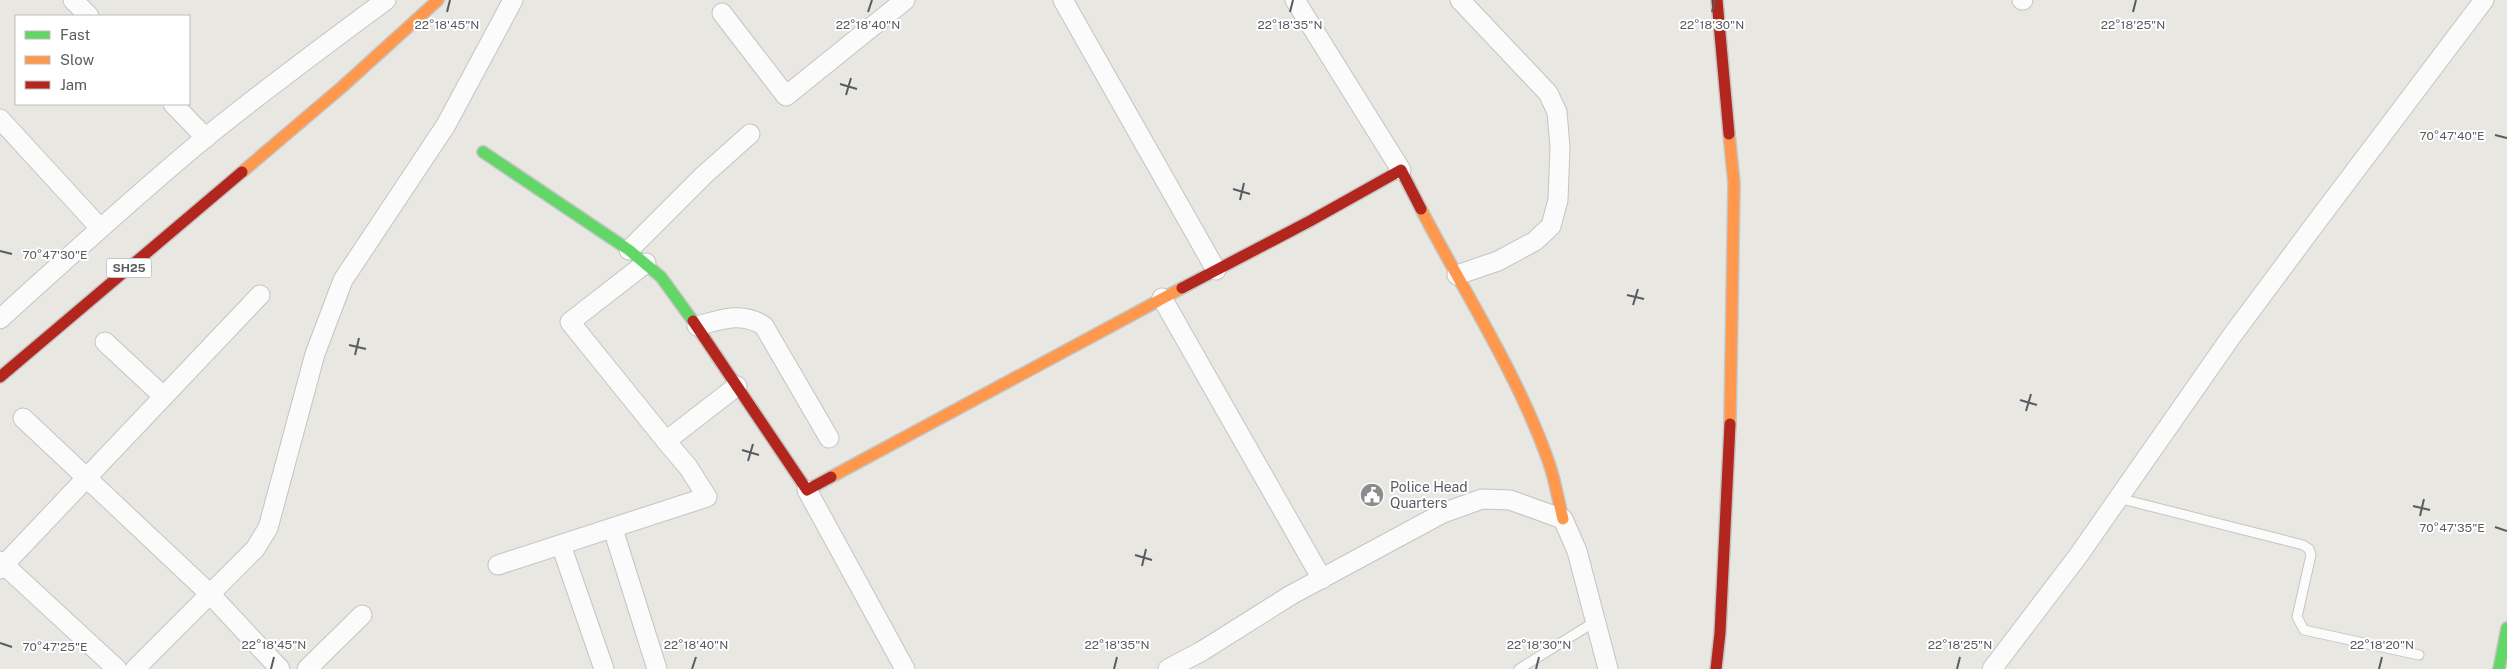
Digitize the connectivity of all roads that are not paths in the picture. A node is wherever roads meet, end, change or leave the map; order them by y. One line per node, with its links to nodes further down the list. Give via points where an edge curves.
1 (73, 0): 12 (street)
2 (386, 0): 16 (street)
3 (438, 0): 29 (street, SH25, via 342,87)
4 (513, 0): 44 (street, via 446,125 343,280 315,354 268,528)
5 (905, 0): 11 (street, via 786,96)
6 (1063, 0): 22 (street)
7 (1295, 0): 18 (street)
8 (1460, 0): 23 (street, via 1548,93 1557,112 1560,147 1558,200 1551,226 1527,245 1498,261)
9 (1716, 0): 59 (street, via 1734,183 1727,490)
10 (2484, 0): 37 (street, via 2295,251)
11 (722, 13)
12 (88, 15)
13 (174, 105): 16 (street)
14 (0, 119): 19 (street)
15 (750, 134): 20 (street, via 691,187)
16 (206, 138): 19 (street)
17 (483, 152): 20 (street)
18 (1400, 170): 22 (street); 23 (street)
19 (100, 228): 26 (street)
20 (629, 250): 21 (street)
21 (646, 262): 27 (street); 34 (street, via 570,322)
22 (1216, 270): 25 (street)
23 (1457, 275): 38 (street, via 1525,402 1549,462)
24 (260, 295): 31 (street)
25 (1162, 298): 36 (street); 43 (street)
26 (0, 319)
27 (697, 326): 30 (street); 33 (street, via 744,317 764,326)
28 (105, 342): 31 (street)
29 (0, 377)
30 (737, 386): 34 (street); 36 (street)
31 (163, 396): 35 (street)
32 (23, 418): 35 (street)
33 (829, 438)
34 (666, 441): 39 (street, via 707,497)
35 (85, 478): 41 (street); 44 (street)
36 (807, 490): 55 (street)
37 (2118, 498): 48 (lane, via 2303,545 2309,549 2310,555 2297,617 2304,630); 60 (street)
38 (1563, 519): 43 (street, via 1510,500 1482,499 1443,513); 46 (street, via 1577,551)
39 (613, 528): 40 (street); 54 (street)
40 (562, 545): 42 (street); 53 (street)
41 (1, 565): 49 (street)
42 (498, 565)
43 (1322, 579): 56 (street)
44 (211, 595): 50 (street); 51 (street)
45 (362, 615): 52 (street)
46 (1596, 621): 57 (lane); 58 (street)
47 (2507, 628): 61 (street)
48 (2419, 654)
49 (117, 669)
50 (135, 669)
51 (280, 669)
52 (307, 669)
53 (604, 669)
54 (657, 669)
55 (905, 669)
56 (1168, 669)
57 (1519, 669)
58 (1608, 669)
59 (1716, 669)
60 (1992, 669)
61 (2499, 669)

